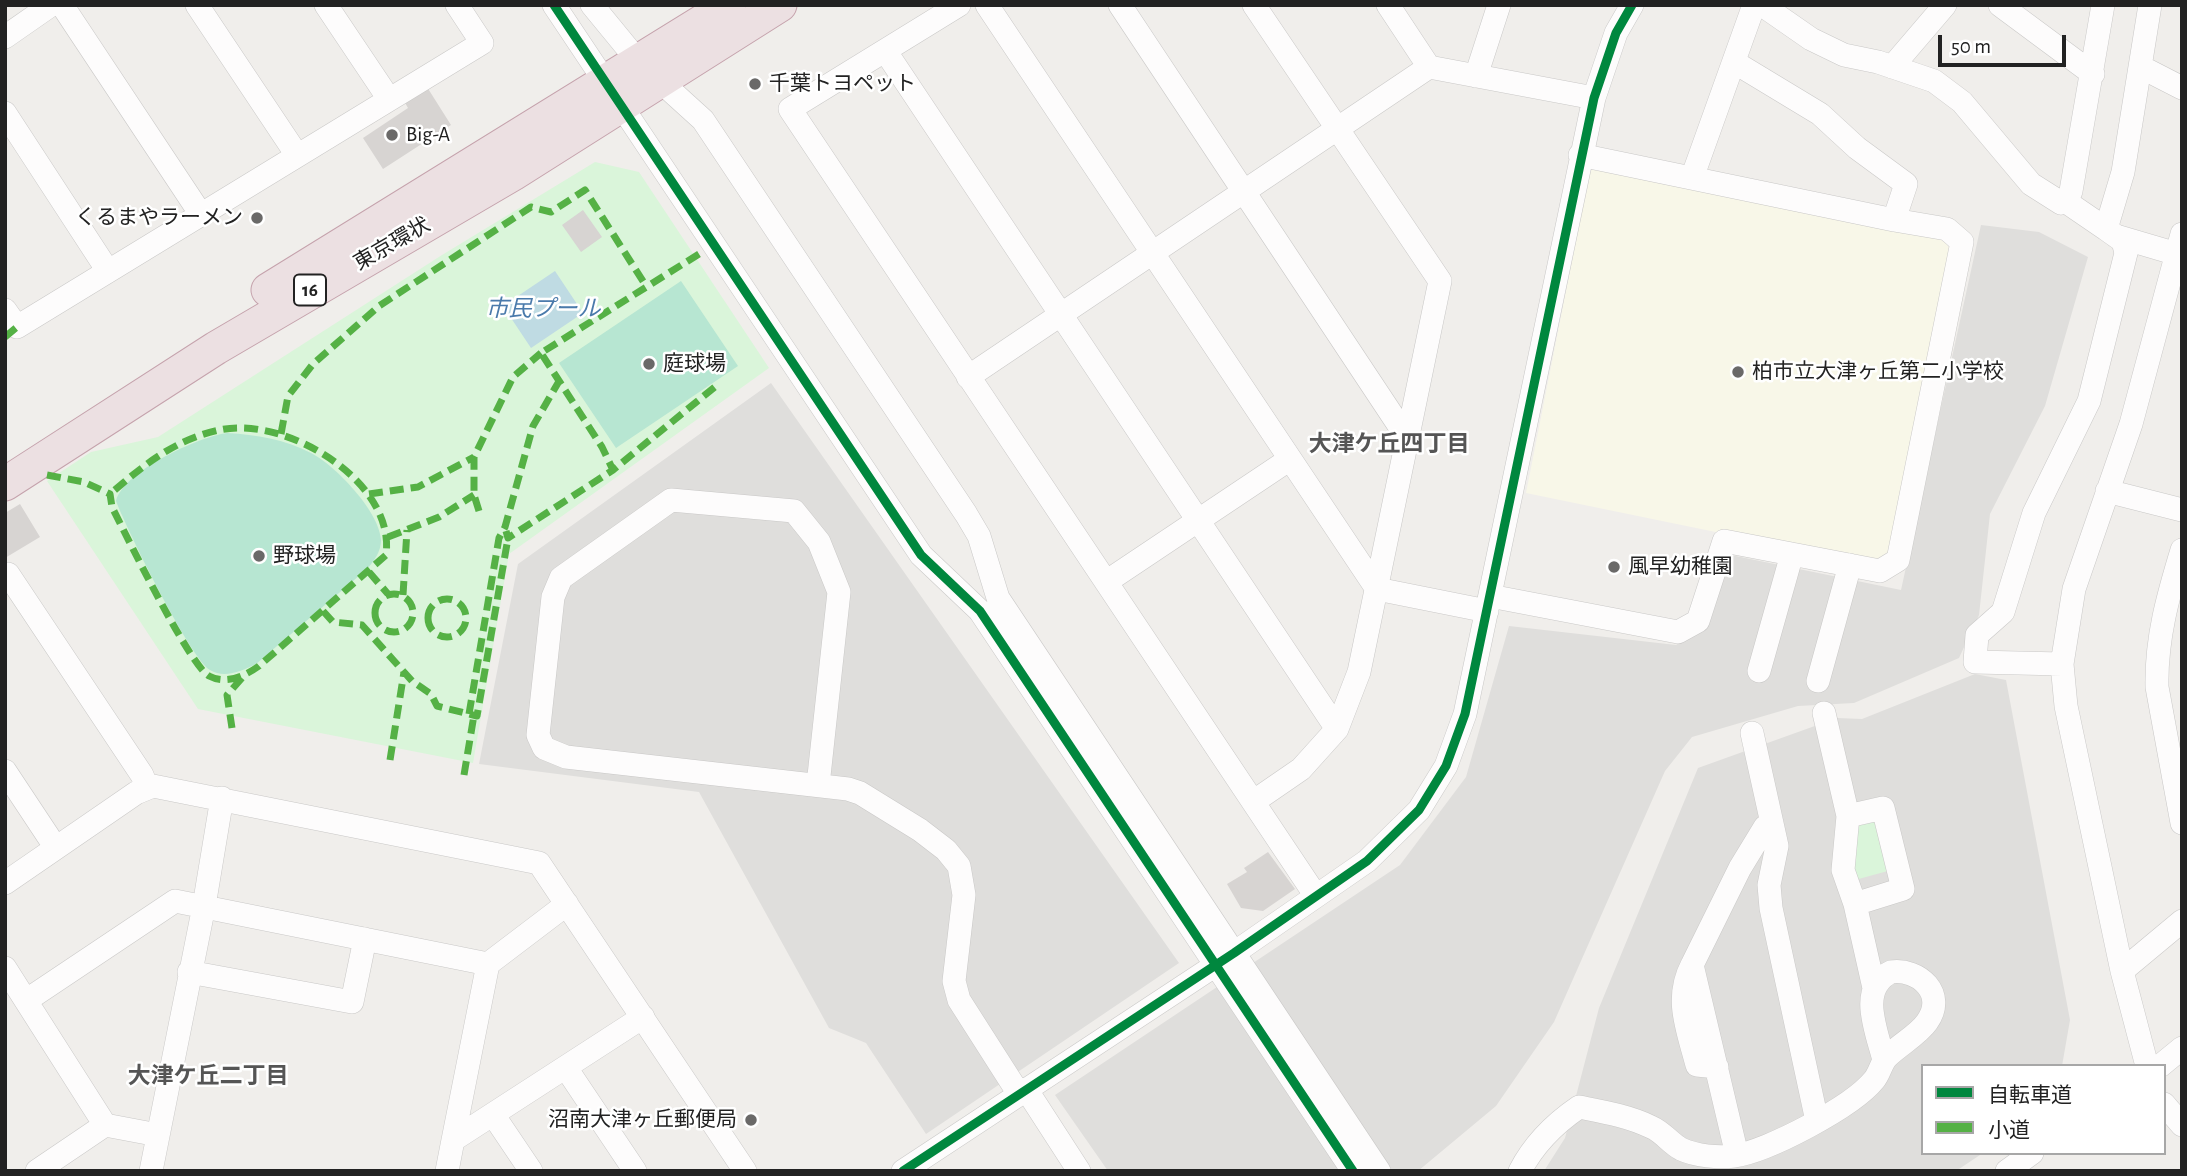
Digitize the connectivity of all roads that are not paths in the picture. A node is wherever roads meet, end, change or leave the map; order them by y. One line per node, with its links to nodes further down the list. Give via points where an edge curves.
1 (51, 5): 23 (street)
2 (62, 5): 43 (street)
3 (197, 5): 38 (street)
4 (326, 5): 35 (street)
5 (457, 5): 35 (street, via 482,43)
6 (554, 5): 33 (street)
7 (592, 5): 29 (street)
8 (730, 5): 29 (highway, 東京環状 / 16)
9 (780, 5): 29 (highway, 東京環状 / 16)
10 (959, 5): 24 (street)
11 (988, 5): 47 (street)
12 (1120, 5): 41 (street)
13 (1254, 5): 37 (street)
14 (1388, 5): 28 (street)
15 (1499, 5): 31 (street)
16 (1632, 5): 34 (street, via 1616,33)
17 (1754, 5): 25 (street)
18 (1762, 5): 26 (street, via 1811,39 1844,55)
19 (2000, 5): 30 (street)
20 (2103, 5): 30 (street)
21 (2150, 5): 27 (street)
22 (1938, 8): 26 (street)
23 (5, 37)
24 (886, 52): 50 (street); 51 (street, via 790,109)
25 (1734, 62): 40 (street); 44 (street, via 1820,114 1906,184)
26 (1892, 67): 42 (street, via 1934,82 1962,102 2031,184 2061,203)
27 (2141, 67): 32 (street); 45 (street)
28 (1429, 68): 31 (street); 37 (street)
29 (649, 71): 33 (highway, 東京環状 / 16); 90 (street, via 703,120 966,514 979,536 998,598)
30 (2093, 74): 42 (street, via 2071,191)
31 (1476, 76): 34 (street)
32 (2182, 88)
33 (613, 94): 54 (highway, 東京環状 / 16, via 278,283); 55 (highway, 東京環状 / 16, via 404,238 274,312); 92 (street, via 921,555 980,611)
34 (1594, 98): 39 (street)
35 (389, 100): 38 (street)
36 (5, 113): 48 (street)
37 (1337, 130): 41 (street); 52 (street, via 1440,281)
38 (297, 155): 43 (street)
39 (1580, 155): 40 (street); 65 (street)
40 (1692, 178): 44 (street)
41 (1243, 193): 47 (street); 52 (street)
42 (2065, 201): 45 (street)
43 (200, 213): 48 (street)
44 (1894, 220): 61 (street, via 1947,229 1962,242 1898,560 1880,571)
45 (2111, 233): 46 (street); 66 (street, via 2123,242 2126,253 2091,396 2034,513 2006,606 1977,635 1975,662)
46 (2179, 244): 56 (street, via 2131,424)
47 (1152, 254): 50 (street); 53 (street)
48 (108, 271): 49 (street, via 17,327)
49 (5, 310)
50 (1060, 314): 51 (street); 58 (street)
51 (968, 377): 63 (street)
52 (1408, 439): 64 (street)
53 (1290, 459): 58 (street); 64 (street)
54 (5, 461)
55 (5, 484)
56 (2107, 491): 57 (street); 66 (street, via 2074,589)
57 (2182, 510)
58 (1198, 520): 63 (street); 70 (street)
59 (2182, 550): 79 (street, via 2158,635 2156,668)
60 (1793, 554): 61 (street); 65 (street, via 1724,541 1698,621 1678,632); 67 (street)
61 (1850, 565): 68 (street)
62 (5, 576): 74 (street, via 16,585)
63 (1106, 582): 76 (street)
64 (1377, 589): 65 (street); 70 (street, via 1359,672)
65 (1489, 604): 84 (street, via 1457,742 1432,790 1386,845)
66 (2063, 664): 94 (street, via 2066,706)
67 (1759, 671)
68 (1818, 681)
69 (1824, 713): 77 (street)
70 (1337, 729): 76 (street, via 1301,769)
71 (1752, 733): 78 (street)
72 (5, 771): 80 (street)
73 (818, 785): 73 (street, via 839,592 819,542 794,511 671,500 561,578 553,597 538,735 544,748 566,757); 104 (street, via 860,793 920,830 959,866 964,895 954,981 959,1000)
74 (147, 787): 75 (street); 80 (street)
75 (222, 798): 85 (street, via 539,863); 87 (street)
76 (1253, 802): 84 (street)
77 (1848, 816): 86 (street, via 1843,870); 86 (street, via 1883,808 1903,889)
78 (1772, 823): 81 (street); 82 (street, via 1777,846)
79 (2182, 823)
80 (56, 848): 83 (street)
81 (1740, 868): 82 (street); 112 (street, via 1692,965)
82 (1770, 878): 107 (street, via 1771,908)
83 (5, 883)
84 (1316, 896): 90 (street)
85 (567, 904): 91 (street); 98 (street)
86 (1855, 904): 96 (street)
87 (204, 906): 89 (street); 95 (street); 97 (street, via 175,901)
88 (2182, 921): 94 (street)
89 (365, 939): 91 (street); 95 (street, via 352,1002)
90 (1234, 953): 92 (street); 123 (street)
91 (488, 964): 111 (street)
92 (1214, 965): 104 (street); 122 (street)
93 (5, 968): 97 (street)
94 (2122, 971): 101 (street)
95 (189, 972): 110 (street)
96 (1874, 988): 100 (street, via 1870,1010); 100 (street, via 1884,975 1899,971 1920,976 1932,997 1928,1021)
97 (27, 1000): 108 (street)
98 (643, 1017): 103 (street); 119 (street)
99 (2182, 1048): 102 (street)
100 (1884, 1060): 107 (street, via 1874,1080)
101 (2146, 1064)
102 (2162, 1064)
103 (566, 1069): 106 (street); 118 (street)
104 (1022, 1091): 120 (street); 121 (street)
105 (2166, 1106): 109 (street)
106 (494, 1116): 111 (street); 117 (street)
107 (1817, 1121): 112 (street, via 1764,1148)
108 (105, 1125): 110 (street); 114 (street)
109 (2182, 1125)
110 (158, 1135): 115 (street)
111 (453, 1140): 116 (street)
112 (1737, 1155): 124 (street, via 1712,1156 1681,1148 1654,1128 1621,1115 1579,1107 1557,1122)
113 (2029, 1155): 125 (street)
114 (37, 1171)
115 (151, 1171)
116 (447, 1171)
117 (531, 1171)
118 (635, 1171)
119 (745, 1171)
120 (903, 1171)
121 (1079, 1171)
122 (1353, 1171)
123 (1380, 1171)
124 (1520, 1171)
125 (2007, 1171)

